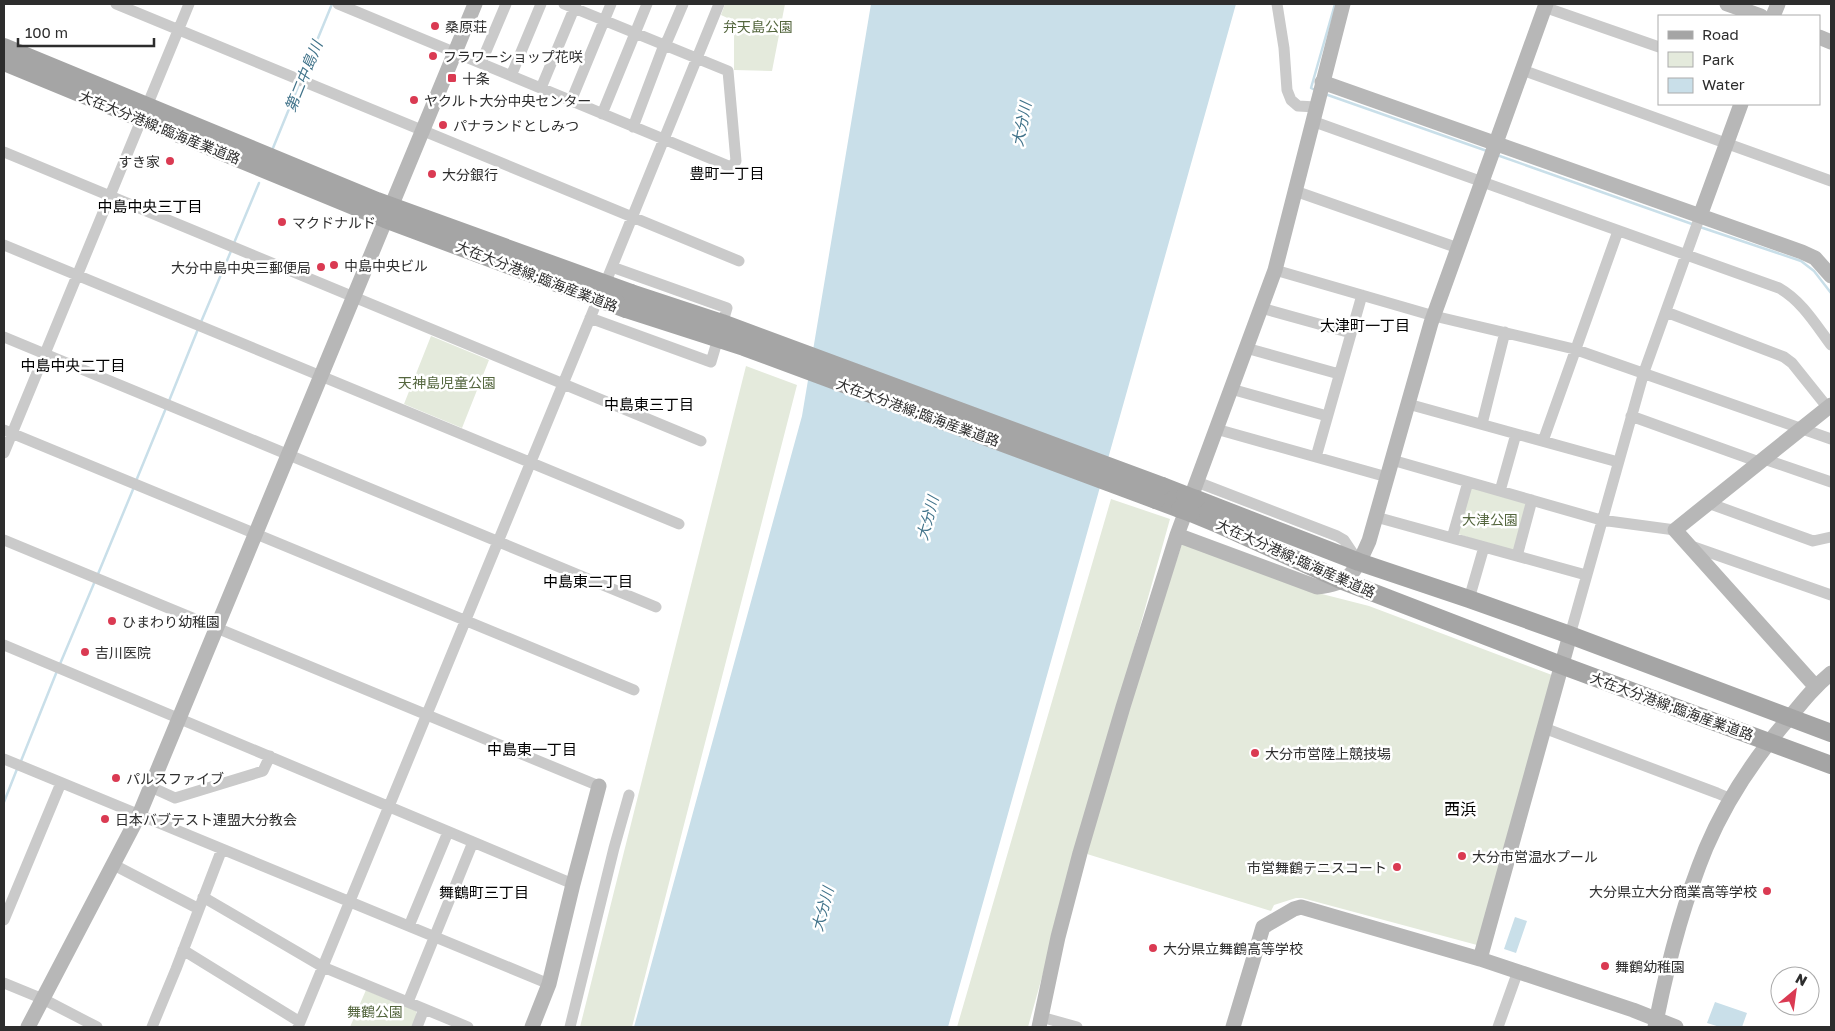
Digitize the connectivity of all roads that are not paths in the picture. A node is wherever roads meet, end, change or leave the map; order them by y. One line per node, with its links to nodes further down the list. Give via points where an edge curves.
1 (116, 4): 18 (street)
2 (189, 4): 18 (street)
3 (338, 4): 23 (street)
4 (475, 4): 23 (street)
5 (506, 4): 26 (street)
6 (541, 4): 28 (street)
7 (611, 4): 17 (street)
8 (647, 4): 19 (street)
9 (683, 4): 20 (street)
10 (719, 4): 24 (street)
11 (1277, 4): 30 (street, via 1287,90 1291,100 1298,106)
12 (1343, 4): 30 (street)
13 (1727, 4): 16 (street)
14 (571, 5): 17 (street); 29 (street)
15 (1545, 6): 22 (street); 27 (street)
16 (1758, 15)
17 (604, 20): 19 (street); 31 (street)
18 (178, 30): 33 (street); 36 (street)
19 (635, 33): 20 (street); 34 (street)
20 (664, 45): 24 (street); 35 (street)
21 (4, 47): 33 (main road, 大在大分港線;臨海産業道路)
22 (1658, 48)
23 (455, 52): 26 (street); 36 (street)
24 (697, 58): 37 (street); 37 (street, via 728,71 736,161 731,167)
25 (4, 62): 33 (main road, 大在大分港線;臨海産業道路)
26 (481, 63): 28 (street)
27 (1522, 70): 38 (street); 39 (street)
28 (511, 76): 29 (street)
29 (541, 88): 31 (street)
30 (1318, 98): 39 (street); 42 (street); 43 (street)
31 (571, 101): 34 (street)
32 (1741, 105): 38 (street)
33 (144, 112): 44 (street); 45 (main road, 大在大分港線;臨海産業道路)
34 (602, 114): 35 (street)
35 (633, 126): 37 (street)
36 (423, 130): 45 (street); 46 (street)
37 (664, 139): 46 (street)
38 (1727, 143): 41 (street); 47 (street)
39 (1493, 150): 42 (street); 47 (street)
40 (4, 152): 44 (street)
41 (1831, 181)
42 (1482, 182): 48 (street); 50 (street)
43 (1295, 191): 50 (street); 54 (street)
44 (110, 196): 55 (street); 59 (street)
45 (388, 213): 57 (main road, 大在大分港線;臨海産業道路); 59 (street)
46 (632, 217): 52 (street); 53 (street)
47 (1698, 222): 51 (street); 56 (street, via 1808,255 1815,258)
48 (1618, 230): 51 (street); 69 (street)
49 (4, 245): 55 (street)
50 (1458, 248): 62 (street)
51 (1686, 255): 61 (street); 67 (street, via 1789,294)
52 (739, 261)
53 (612, 267): 57 (street); 63 (street, via 727,308 710,362)
54 (1275, 270): 58 (street); 60 (street)
55 (77, 275): 70 (street); 73 (street)
56 (1831, 276)
57 (602, 292): 63 (street); 99 (main road, 大在大分港線;臨海産業道路, bridge, via 722,323 1159,493)
58 (1362, 295): 62 (street); 64 (street)
59 (353, 296): 73 (street); 74 (street)
60 (1261, 308): 64 (street); 68 (street)
61 (1666, 312): 71 (street); 77 (street, via 1784,358)
62 (1434, 316): 65 (street); 76 (street)
63 (590, 318): 74 (street)
64 (1351, 332): 72 (street)
65 (1505, 332): 69 (street); 80 (street)
66 (4, 337): 70 (street)
67 (1831, 345)
68 (1246, 348): 72 (street); 75 (street)
69 (1574, 349): 71 (street); 87 (street)
70 (45, 354): 83 (street); 89 (street)
71 (1644, 372): 79 (street); 81 (street)
72 (1340, 374): 78 (street)
73 (320, 375): 89 (street); 93 (street)
74 (563, 384): 86 (street); 93 (street)
75 (1231, 389): 78 (street); 82 (street)
76 (1408, 404): 80 (street); 91 (street)
77 (1829, 406): 81 (street)
78 (1327, 416): 90 (street)
79 (1631, 416): 92 (street); 94 (street)
80 (1482, 424): 84 (street)
81 (1802, 428): 85 (street); 92 (street)
82 (1216, 429): 90 (street); 99 (street)
83 (8, 432): 88 (street); 106 (street)
84 (1516, 434): 87 (street); 98 (street)
85 (1831, 439)
86 (701, 441)
87 (1543, 441): 94 (street)
88 (4, 453)
89 (288, 454): 106 (street); 111 (street)
90 (1316, 457): 95 (street)
91 (1392, 460): 95 (street); 96 (street)
92 (1762, 460): 97 (street); 101 (street)
93 (530, 462): 104 (street); 111 (street)
94 (1618, 462): 103 (street)
95 (1387, 477): 102 (street)
96 (1468, 482): 98 (street); 108 (street)
97 (1831, 482)
98 (1500, 491): 100 (street)
99 (1190, 500): 107 (street); 115 (main road, 大在大分港線;臨海産業道路); 117 (main road, 大在大分港線;臨海産業道路, via 1220,525)
100 (1532, 500): 103 (street); 114 (street)
101 (1708, 503): 105 (street); 109 (street, via 1813,541)
102 (1376, 517): 108 (street); 115 (street, via 1370,541)
103 (1601, 520): 105 (street); 116 (street)
104 (679, 524)
105 (1675, 530): 112 (street)
106 (255, 534): 121 (street); 122 (street)
107 (1177, 535): 117 (street, via 1317,587); 165 (street, via 1080,853)
108 (1452, 538): 113 (street)
109 (1831, 538)
110 (4, 540): 122 (street)
111 (498, 541): 120 (street); 121 (street)
112 (1689, 546): 118 (street); 127 (street)
113 (1484, 547): 114 (street); 119 (street)
114 (1517, 556): 116 (street)
115 (1359, 562): 117 (street, via 1353,574); 119 (main road, 大在大分港線;臨海産業道路)
116 (1586, 575): 123 (street)
117 (1344, 581): 125 (main road, 大在大分港線;臨海産業道路)
118 (1831, 596)
119 (1469, 599): 123 (main road, 大在大分港線;臨海産業道路)
120 (656, 606)
121 (465, 620): 128 (street); 129 (street)
122 (216, 628): 129 (street); 131 (street)
123 (1570, 635): 125 (street); 130 (main road, 大在大分港線;臨海産業道路)
124 (4, 645): 131 (street)
125 (1561, 665): 132 (street); 134 (main road, 大在大分港線;臨海産業道路)
126 (1831, 673): 127 (street)
127 (1815, 686): 130 (street)
128 (634, 690)
129 (427, 715): 139 (street); 143 (street)
130 (1790, 717): 133 (main road, 大在大分港線;臨海産業道路); 134 (street)
131 (179, 718): 135 (street); 140 (street)
132 (1544, 728): 142 (street); 157 (street)
133 (1831, 732)
134 (1768, 742): 137 (main road, 大在大分港線;臨海産業道路); 142 (street)
135 (270, 756): 140 (street, via 263,772 175,798); 143 (street)
136 (13, 763): 138 (street)
137 (1831, 765)
138 (61, 783): 144 (street); 153 (street)
139 (599, 786): 149 (street)
140 (151, 787): 144 (street)
141 (629, 795): 174 (street)
142 (1731, 799): 166 (street, via 1707,846 1678,927)
143 (389, 806): 145 (street); 151 (street)
144 (139, 815): 147 (street); 148 (street)
145 (448, 832): 146 (street); 154 (street)
146 (473, 842): 149 (street); 155 (street)
147 (222, 849): 150 (street); 151 (street)
148 (114, 864): 152 (street); 162 (street)
149 (573, 884): 161 (street)
150 (203, 897): 152 (street); 158 (street)
151 (350, 902): 154 (street); 158 (street)
152 (199, 909): 156 (street)
153 (4, 920)
154 (409, 926): 155 (street)
155 (435, 937): 161 (street); 163 (street)
156 (183, 950): 167 (street); 170 (street)
157 (1480, 959): 159 (street); 176 (street, via 1298,908 1263,927)
158 (323, 967): 163 (street); 167 (street)
159 (1518, 971): 166 (street); 177 (street)
160 (4, 983): 162 (street)
161 (548, 984): 173 (street)
162 (43, 999): 168 (street); 169 (street)
163 (408, 1002): 164 (street)
164 (424, 1009): 171 (street); 172 (street)
165 (1040, 1022): 175 (street)
166 (1655, 1023): 178 (street)
167 (299, 1025)
168 (28, 1027)
169 (97, 1027)
170 (152, 1027)
171 (417, 1027)
172 (468, 1027)
173 (532, 1027)
174 (570, 1027)
175 (1077, 1027)
176 (1233, 1027)
177 (1498, 1027)
178 (1676, 1027)

